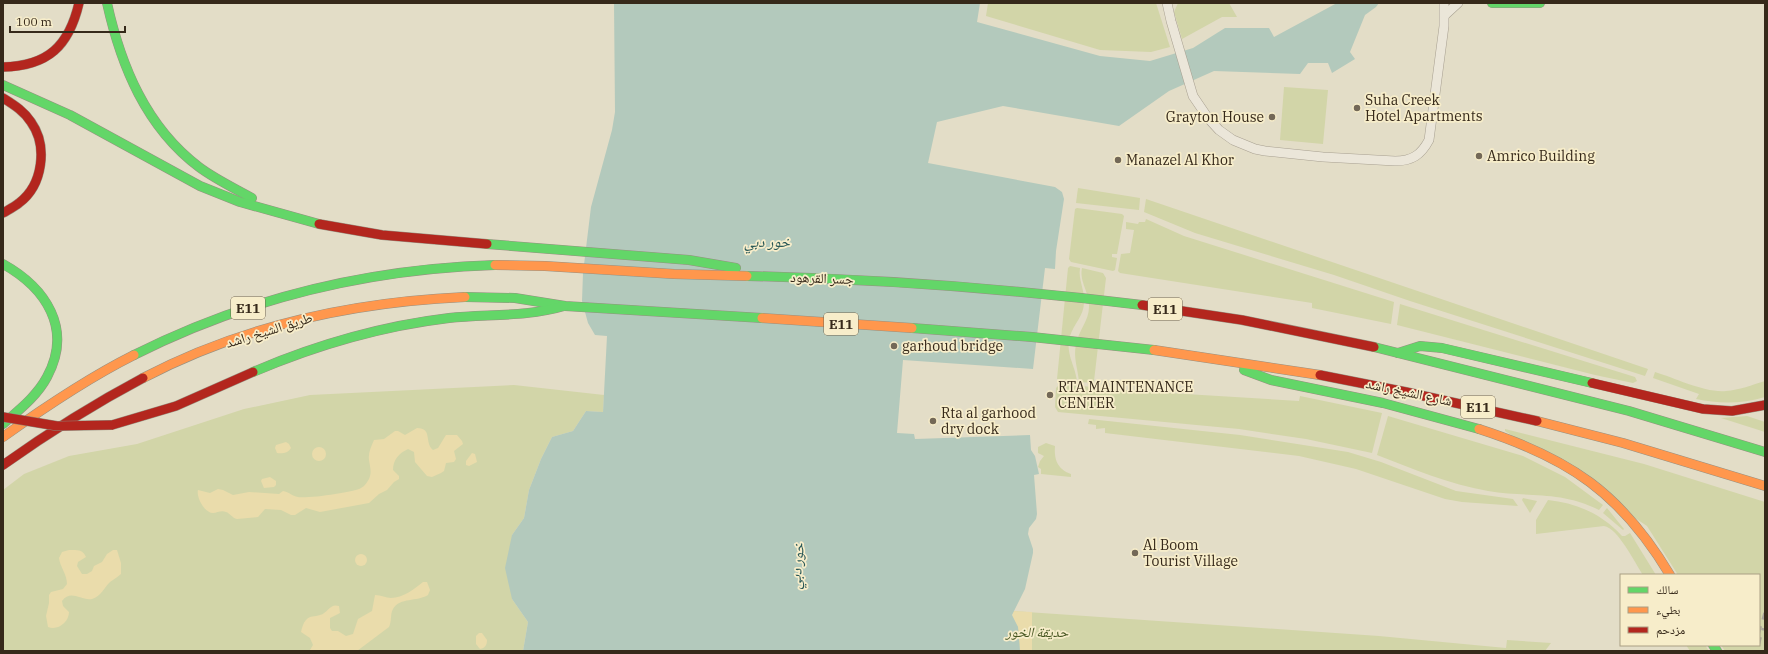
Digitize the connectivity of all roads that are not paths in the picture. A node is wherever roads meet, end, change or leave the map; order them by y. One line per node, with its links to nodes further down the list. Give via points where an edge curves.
1 (79, 3): 11 (main road, via 77,18 71,32 51,54 38,62)
2 (107, 3): 10 (main road)
3 (114, 3): 10 (main road)
4 (1167, 3): 9 (street, via 1193,96 1208,118 1233,140 1255,149 1323,157 1406,161 1420,153 1429,140)
5 (1444, 3): 9 (street)
6 (1458, 3): 9 (street)
7 (1492, 3): 8 (main road)
8 (1540, 3)
9 (1445, 15)
10 (115, 34): 15 (main road, via 132,84 145,108 161,129 199,167)
11 (6, 67)
12 (5, 85): 15 (main road, via 70,115 200,186 240,202)
13 (4, 98): 14 (main road, via 21,109 34,125 42,153 40,173 32,189 21,202)
14 (3, 213)
15 (281, 214): 18 (main road, via 361,232 523,248 689,260 737,268)
16 (3, 264): 24 (main road, via 25,276 42,294 53,317 56,342 52,366 46,378 31,399)
17 (521, 265): 18 (main road, جسر القرهود / E11, via 663,274); 25 (main road, طريق الشيخ راشد / E11, via 394,273 329,285 265,302 203,324 137,353 80,384)
18 (761, 276): 20 (main road, جسر القرهود / E11, via 942,285 1122,303 1295,329)
19 (565, 306): 21 (main road, شارع الشيخ راشد / E11, via 975,333 1117,346); 23 (main road, bridge, via 542,313 489,314 433,321 338,341 273,363 174,407 112,425 54,426); 27 (main road, طريق الشيخ راشد / E11, via 518,297 451,298 384,304 319,315 259,331 171,364 116,392 53,429)
20 (1398, 353): 22 (main road, via 1420,346 1442,348 1703,410 1732,411); 26 (main road, E11, via 1636,412)
21 (1229, 361): 28 (main road, شارع الشيخ راشد / E11, via 1336,377 1463,404 1641,448); 29 (main road, via 1265,378 1396,404 1513,440 1555,458 1592,482 1615,502 1646,536)
22 (1765, 405)
23 (3, 417)
24 (3, 424)
25 (3, 437)
26 (1765, 452)
27 (3, 465)
28 (1765, 486)
29 (1669, 574)

